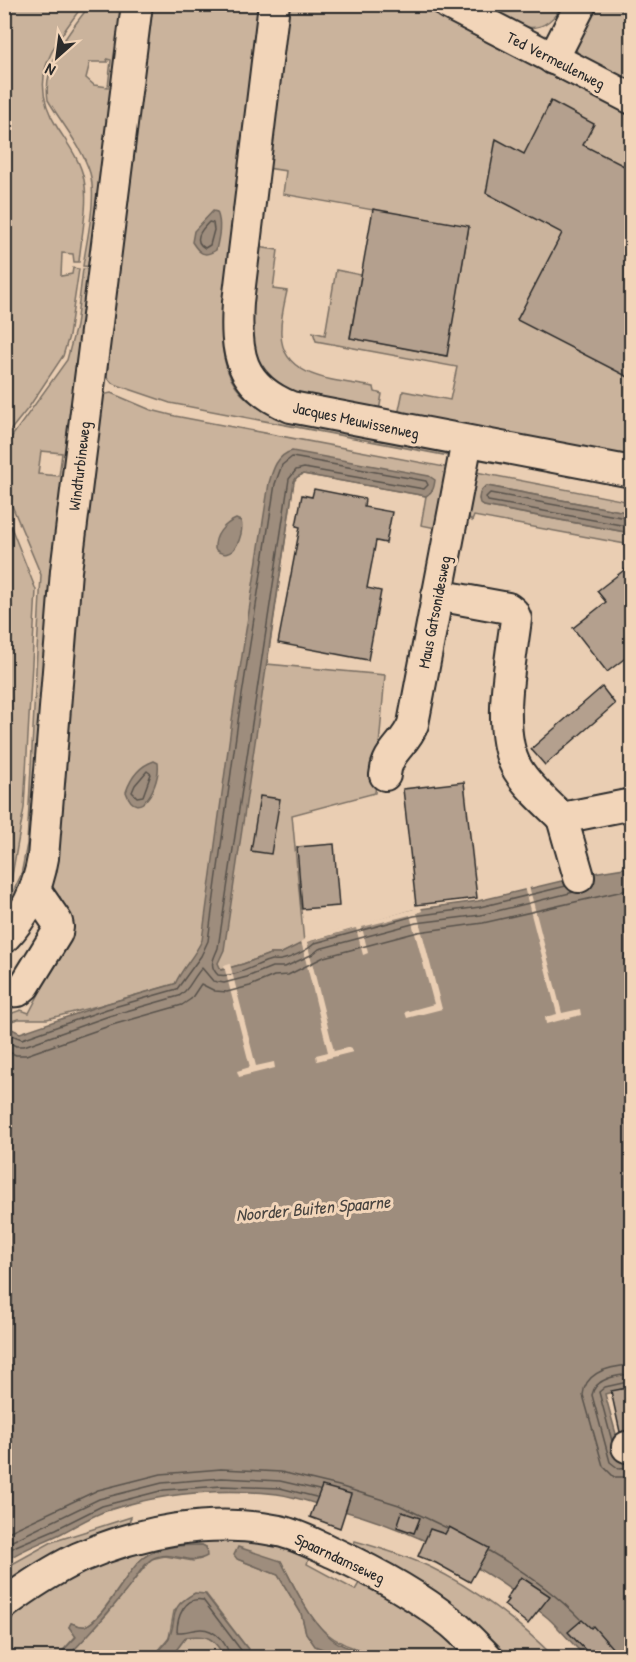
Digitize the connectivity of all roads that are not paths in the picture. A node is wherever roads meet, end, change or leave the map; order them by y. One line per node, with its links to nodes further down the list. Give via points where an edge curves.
1 (137, 4): 14 (street, Windturbineweg, via 74,500 46,839)
2 (274, 4): 7 (street, Jacques Meuwissenweg, via 238,302 236,332 242,364 267,396 291,407)
3 (448, 4): 5 (street, Ted Vermeulenweg)
4 (581, 4): 5 (street)
5 (553, 59): 6 (street, Ted Vermeulenweg)
6 (632, 99)
7 (467, 441): 8 (street, Jacques Meuwissenweg); 9 (street, Maus Gatsonidesweg)
8 (632, 472)
9 (437, 595): 10 (street, Maus Gatsonidesweg, via 413,724 408,736 388,758); 12 (street, via 513,612 516,619 506,725 509,748 517,770)
10 (385, 775)
11 (632, 804): 12 (street)
12 (562, 818): 13 (street)
13 (579, 877)
14 (35, 890): 15 (street, Windturbineweg); 16 (street, via 57,922 57,933 26,985)
15 (11, 931)
16 (12, 996)
17 (4, 1604): 18 (street, Spaarndamseweg, via 78,1558 143,1535 196,1526 243,1525 305,1539 392,1582 451,1623)
18 (488, 1658)

